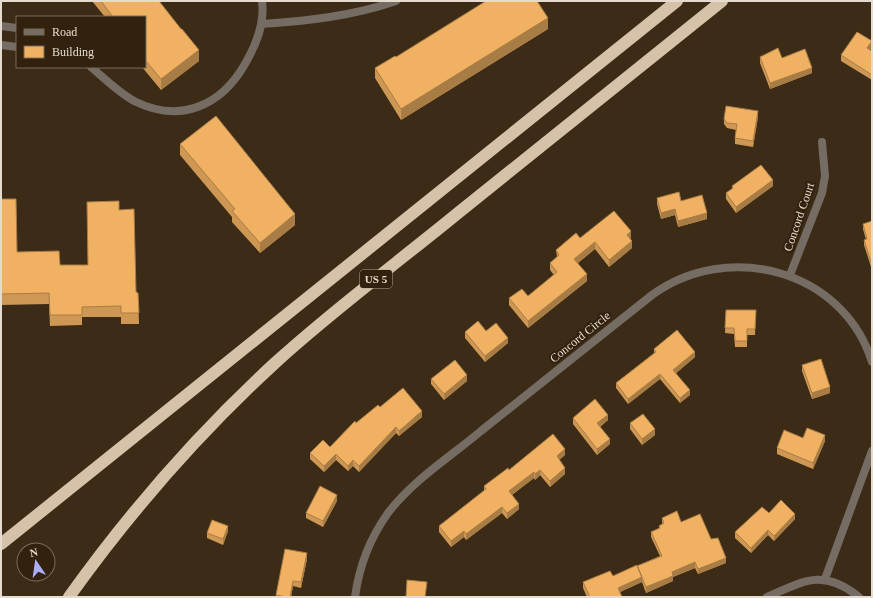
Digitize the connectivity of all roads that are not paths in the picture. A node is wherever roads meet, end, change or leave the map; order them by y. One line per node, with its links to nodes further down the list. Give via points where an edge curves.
1 (262, 1): 5 (street)
2 (396, 1): 5 (street, via 312,20)
3 (677, 1): 15 (highway, US 5)
4 (722, 1): 17 (highway, US 5, via 366,287 275,364 222,415 166,476 109,543)
5 (262, 24): 10 (street, via 255,46 234,81 218,97 197,108 176,111 144,105 122,93)
6 (1, 26): 7 (street)
7 (16, 28)
8 (1, 45): 9 (street)
9 (16, 47)
10 (92, 68)
11 (822, 142): 12 (street, Concord Court, via 825,176 822,193)
12 (790, 275): 13 (street, Concord Circle, via 808,284 847,316 861,335); 18 (street, Concord Circle, via 744,267 709,270 682,278 655,292 400,500 388,514 369,547 360,570)
13 (872, 362)
14 (872, 451): 16 (street)
15 (1, 544)
16 (825, 579): 19 (street, via 806,580); 20 (street, via 841,584)
17 (69, 597)
18 (355, 597)
19 (767, 597)
20 (859, 597)

